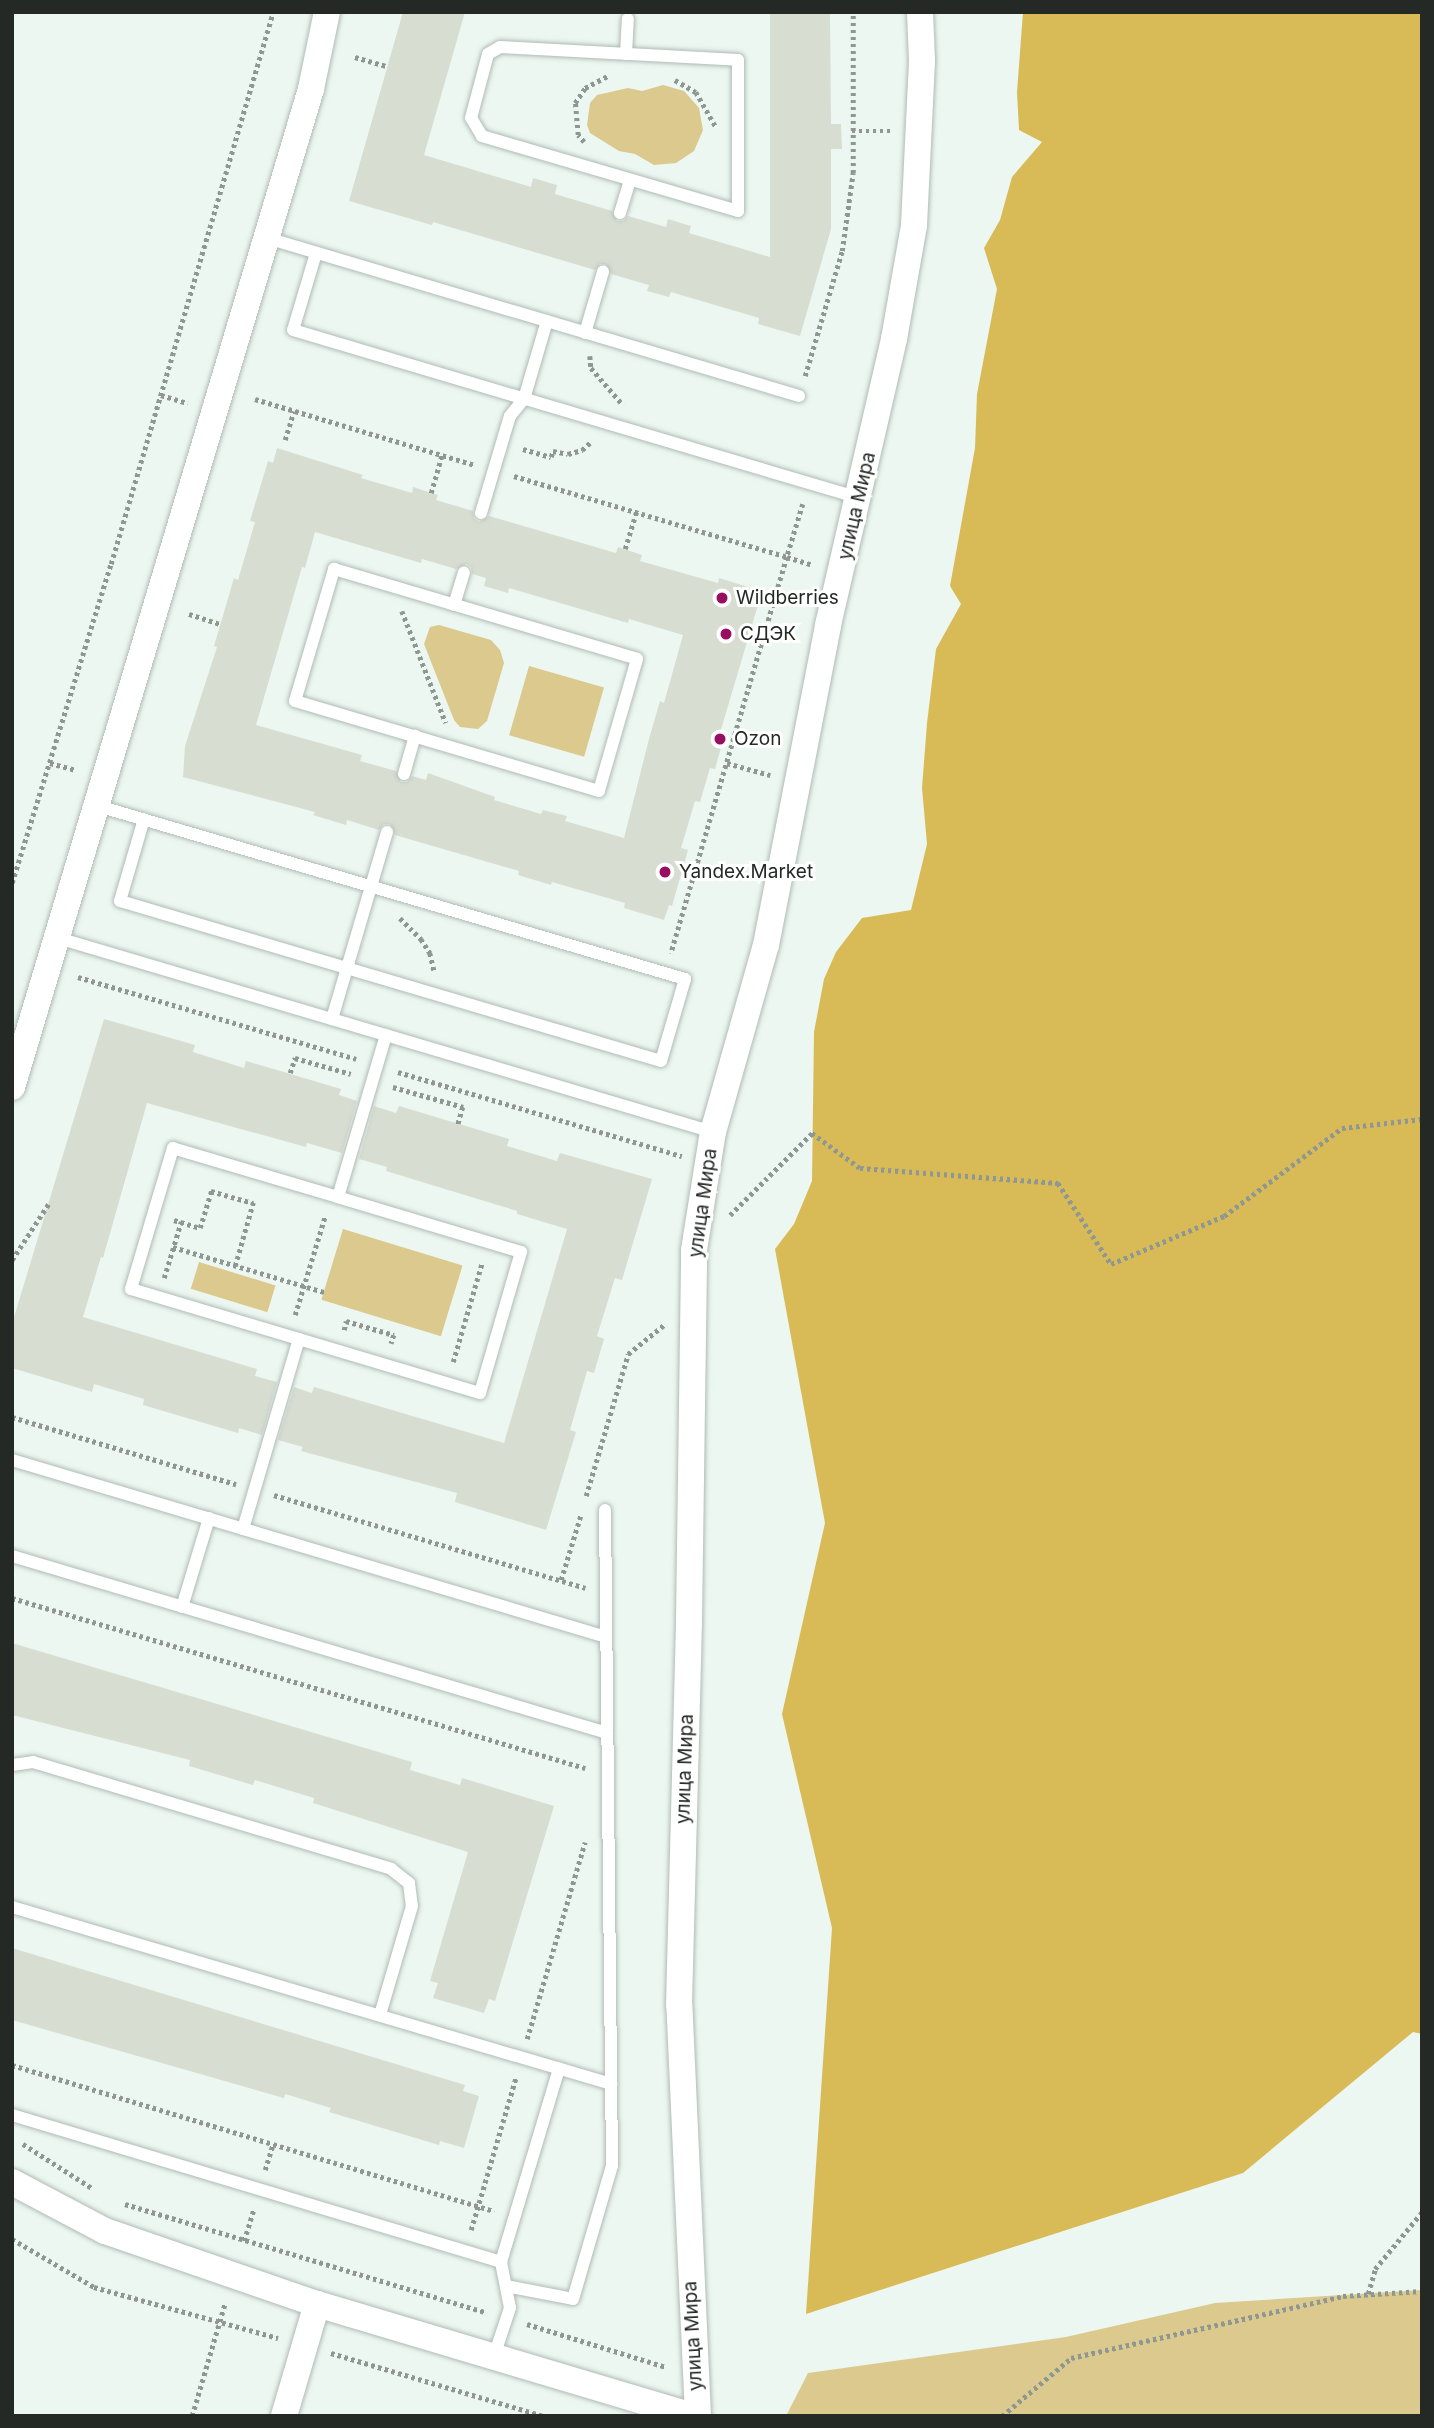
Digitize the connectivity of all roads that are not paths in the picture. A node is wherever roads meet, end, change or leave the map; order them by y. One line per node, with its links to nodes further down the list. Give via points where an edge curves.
1 (327, 12): 7 (street, via 311,89)
2 (920, 12): 14 (street, улица Мира, via 914,225)
3 (628, 19): 4 (lane)
4 (626, 54): 5 (lane, via 738,60 738,211); 5 (lane, via 500,47 488,54 471,118 482,136)
5 (630, 180): 6 (lane)
6 (620, 213)
7 (267, 238): 8 (lane); 20 (street)
8 (316, 253): 10 (lane); 13 (lane, via 293,330)
9 (603, 272): 11 (lane)
10 (547, 321): 11 (lane); 13 (lane)
11 (589, 334): 12 (lane)
12 (799, 396)
13 (524, 399): 14 (lane); 15 (lane, via 509,416)
14 (859, 498): 29 (street, улица Мира, via 828,625 766,945)
15 (481, 513)
16 (464, 572): 17 (lane)
17 (454, 605): 18 (lane, via 334,569 295,701); 18 (lane, via 637,659 599,791)
18 (415, 736): 19 (lane)
19 (404, 774)
20 (98, 806): 21 (lane); 24 (street)
21 (144, 819): 23 (lane); 25 (lane, via 120,901)
22 (387, 832): 23 (lane)
23 (371, 886): 25 (lane); 25 (lane, via 685,979 661,1061)
24 (58, 938): 26 (lane); 28 (street)
25 (347, 968): 26 (lane)
26 (332, 1019): 27 (lane)
27 (386, 1035): 29 (lane); 30 (lane)
28 (12, 1087)
29 (713, 1132): 52 (street, улица Мира, via 694,1250 678,2005)
30 (335, 1196): 31 (lane, via 173,1148 131,1289); 31 (lane, via 521,1252 480,1393)
31 (294, 1338): 35 (lane)
32 (12, 1460): 34 (lane)
33 (605, 1510): 38 (lane)
34 (209, 1518): 35 (lane); 37 (lane)
35 (243, 1529): 38 (lane)
36 (12, 1556): 37 (lane)
37 (183, 1606): 39 (lane)
38 (606, 1637): 39 (lane)
39 (607, 1733): 44 (lane)
40 (12, 1765): 42 (lane, via 33,1762 391,1869 409,1883 412,1906)
41 (12, 1907): 42 (lane)
42 (380, 2015): 43 (lane)
43 (559, 2068): 44 (lane); 47 (lane)
44 (611, 2084): 48 (lane, via 612,2166 573,2299)
45 (12, 2115): 47 (lane)
46 (12, 2182): 49 (street, via 105,2231)
47 (501, 2262): 48 (lane)
48 (506, 2287): 50 (lane, via 510,2308)
49 (317, 2304): 50 (street); 51 (street)
50 (494, 2356): 52 (street)
51 (284, 2416)
52 (696, 2416)

